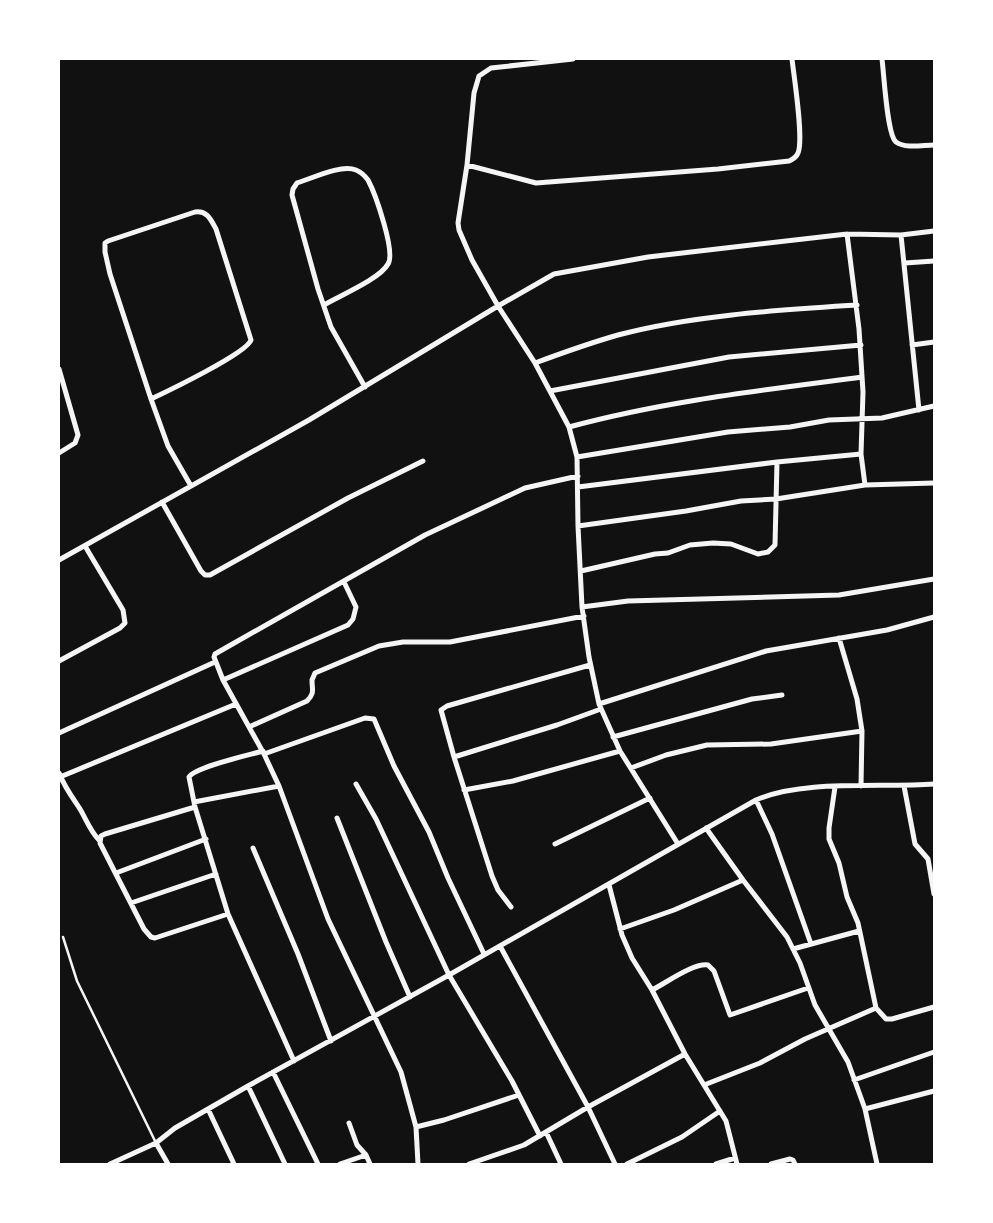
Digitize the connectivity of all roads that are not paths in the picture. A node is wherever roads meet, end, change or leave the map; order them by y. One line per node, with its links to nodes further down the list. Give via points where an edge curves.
1 (573, 59): 5 (street, via 490,68 479,76 474,92)
2 (792, 59): 5 (street, via 800,147 796,157 789,161 536,183)
3 (882, 59): 4 (street, via 892,137 903,145)
4 (934, 145)
5 (467, 165): 13 (street, via 459,230)
6 (934, 231): 8 (street)
7 (847, 234): 8 (street); 12 (street); 13 (street, via 648,257 554,274)
8 (901, 235): 10 (street)
9 (934, 261): 10 (street)
10 (905, 263): 16 (street)
11 (324, 305): 11 (street, via 292,193 297,183 346,167 357,170 367,180 387,236 390,261 372,279); 20 (street, via 331,327)
12 (857, 305): 15 (street); 17 (street, via 684,322 619,335)
13 (498, 306): 17 (street); 20 (street)
14 (934, 342): 16 (street)
15 (860, 345): 19 (street); 21 (street, via 729,357)
16 (912, 345): 24 (street)
17 (535, 363): 21 (street)
18 (59, 369): 27 (street, via 78,435 75,443)
19 (862, 377): 25 (street); 26 (street, via 726,394 608,416)
20 (365, 387): 35 (street)
21 (550, 392): 26 (street)
22 (151, 399): 22 (street, via 110,274 105,243 143,228 202,212 209,216 216,229 251,340 230,358); 35 (street, via 168,446)
23 (934, 406): 24 (street)
24 (919, 410): 25 (street, via 882,418)
25 (862, 418): 28 (street); 29 (street, via 728,432)
26 (568, 427): 29 (street)
27 (59, 454)
28 (861, 454): 31 (street); 34 (street)
29 (577, 457): 32 (street)
30 (423, 461): 38 (street, via 348,498 210,576 201,571)
31 (777, 462): 36 (street); 37 (street)
32 (578, 476): 36 (street); 44 (street, via 525,488 426,534)
33 (934, 483): 34 (street)
34 (865, 485): 37 (street)
35 (191, 486): 38 (street)
36 (578, 487): 39 (street)
37 (776, 499): 39 (street, via 741,501); 42 (street, via 775,545 768,552 758,554 730,544 713,543)
38 (162, 502): 40 (street)
39 (578, 526): 42 (street)
40 (85, 546): 41 (street); 49 (street, via 123,610 125,623)
41 (59, 560)
42 (581, 571): 45 (street)
43 (934, 579): 45 (street, via 838,595 628,601)
44 (344, 582): 50 (street, via 215,654); 52 (street, via 356,607 348,625)
45 (582, 607): 46 (street)
46 (584, 616): 51 (street); 56 (street, via 450,642 403,642 379,646 315,673 312,680 314,690 307,701)
47 (934, 617): 48 (street, via 887,630)
48 (839, 638): 55 (street, via 766,651); 57 (street, via 857,699)
49 (59, 662)
50 (214, 662): 52 (street); 58 (street)
51 (590, 665): 55 (street); 62 (street, via 442,709 441,716)
52 (223, 680): 54 (street)
53 (782, 695): 59 (street, via 752,699)
54 (236, 704): 56 (street); 64 (street)
55 (600, 706): 59 (street); 62 (street, via 557,725)
56 (249, 727): 61 (street)
57 (862, 731): 63 (street, via 771,744 708,745); 68 (street)
58 (59, 733)
59 (613, 736): 60 (street)
60 (620, 751): 63 (street); 71 (street, via 513,781)
61 (264, 753): 67 (street); 74 (street, via 190,774); 96 (street, via 365,718 374,719)
62 (454, 757): 71 (street)
63 (631, 768): 72 (street)
64 (60, 775): 78 (street, via 90,829)
65 (356, 784): 97 (street, via 376,819)
66 (934, 784): 69 (street)
67 (279, 786): 74 (street); 103 (street, via 328,919)
68 (861, 786): 69 (street); 70 (street)
69 (904, 786): 86 (street, via 915,844 928,859)
70 (836, 787): 73 (street, via 793,790); 91 (street, via 829,839 840,863)
71 (464, 790): 88 (street, via 492,876)
72 (650, 798): 79 (street); 80 (street)
73 (756, 800): 76 (street); 93 (street, via 772,834)
74 (195, 805): 77 (street); 78 (street, via 119,829 101,836)
75 (338, 818): 100 (street)
76 (706, 828): 80 (street); 84 (street)
77 (206, 839): 82 (street); 83 (street)
78 (100, 840): 82 (street)
79 (555, 844)
80 (678, 844): 85 (street)
81 (253, 848): 105 (street)
82 (116, 873): 87 (street)
83 (216, 874): 87 (street); 89 (street)
84 (743, 880): 90 (street); 95 (street)
85 (609, 885): 90 (street); 94 (street)
86 (934, 894)
87 (131, 903): 89 (street, via 144,929 155,938)
88 (511, 907)
89 (228, 914): 108 (street)
90 (620, 929): 99 (street, via 632,958)
91 (859, 931): 93 (street); 102 (street)
92 (63, 937): 123 (lane, via 77,981)
93 (811, 944): 95 (street)
94 (500, 946): 96 (street); 115 (street)
95 (793, 949): 98 (street)
96 (484, 954): 97 (street)
97 (449, 975): 100 (street); 114 (street)
98 (808, 988): 99 (street, via 730,1015 714,970 708,964); 104 (street)
99 (652, 990): 107 (street)
100 (410, 997): 103 (street)
101 (934, 1007): 102 (street, via 892,1019 886,1019)
102 (876, 1008): 104 (street)
103 (374, 1017): 105 (street); 120 (street, via 401,1072)
104 (829, 1030): 110 (street, via 848,1062); 111 (street)
105 (331, 1041): 108 (street)
106 (934, 1052): 110 (street)
107 (685, 1054): 111 (street); 115 (street)
108 (294, 1061): 109 (street)
109 (273, 1072): 112 (street); 130 (street)
110 (854, 1080): 117 (street)
111 (704, 1085): 118 (street)
112 (248, 1086): 116 (street); 129 (street)
113 (934, 1091): 117 (street)
114 (519, 1095): 120 (street); 122 (street)
115 (588, 1107): 121 (street); 136 (street)
116 (208, 1109): 123 (street); 128 (street)
117 (865, 1109): 142 (street)
118 (720, 1110): 125 (street, via 728,1127); 137 (street, via 682,1137)
119 (349, 1124): 124 (street, via 356,1145)
120 (416, 1127): 133 (street)
121 (546, 1132): 122 (street); 135 (street)
122 (540, 1136): 134 (street, via 524,1145)
123 (156, 1142): 126 (street); 127 (street)
124 (366, 1155): 131 (street); 132 (street)
125 (735, 1158): 138 (street); 139 (street)
126 (110, 1164)
127 (168, 1164)
128 (234, 1164)
129 (285, 1164)
130 (318, 1164)
131 (340, 1164)
132 (370, 1164)
133 (418, 1164)
134 (469, 1164)
135 (561, 1164)
136 (615, 1164)
137 (627, 1164)
138 (716, 1164)
139 (738, 1164)
140 (771, 1164): 141 (street, via 790,1159)
141 (795, 1164)
142 (877, 1164)

